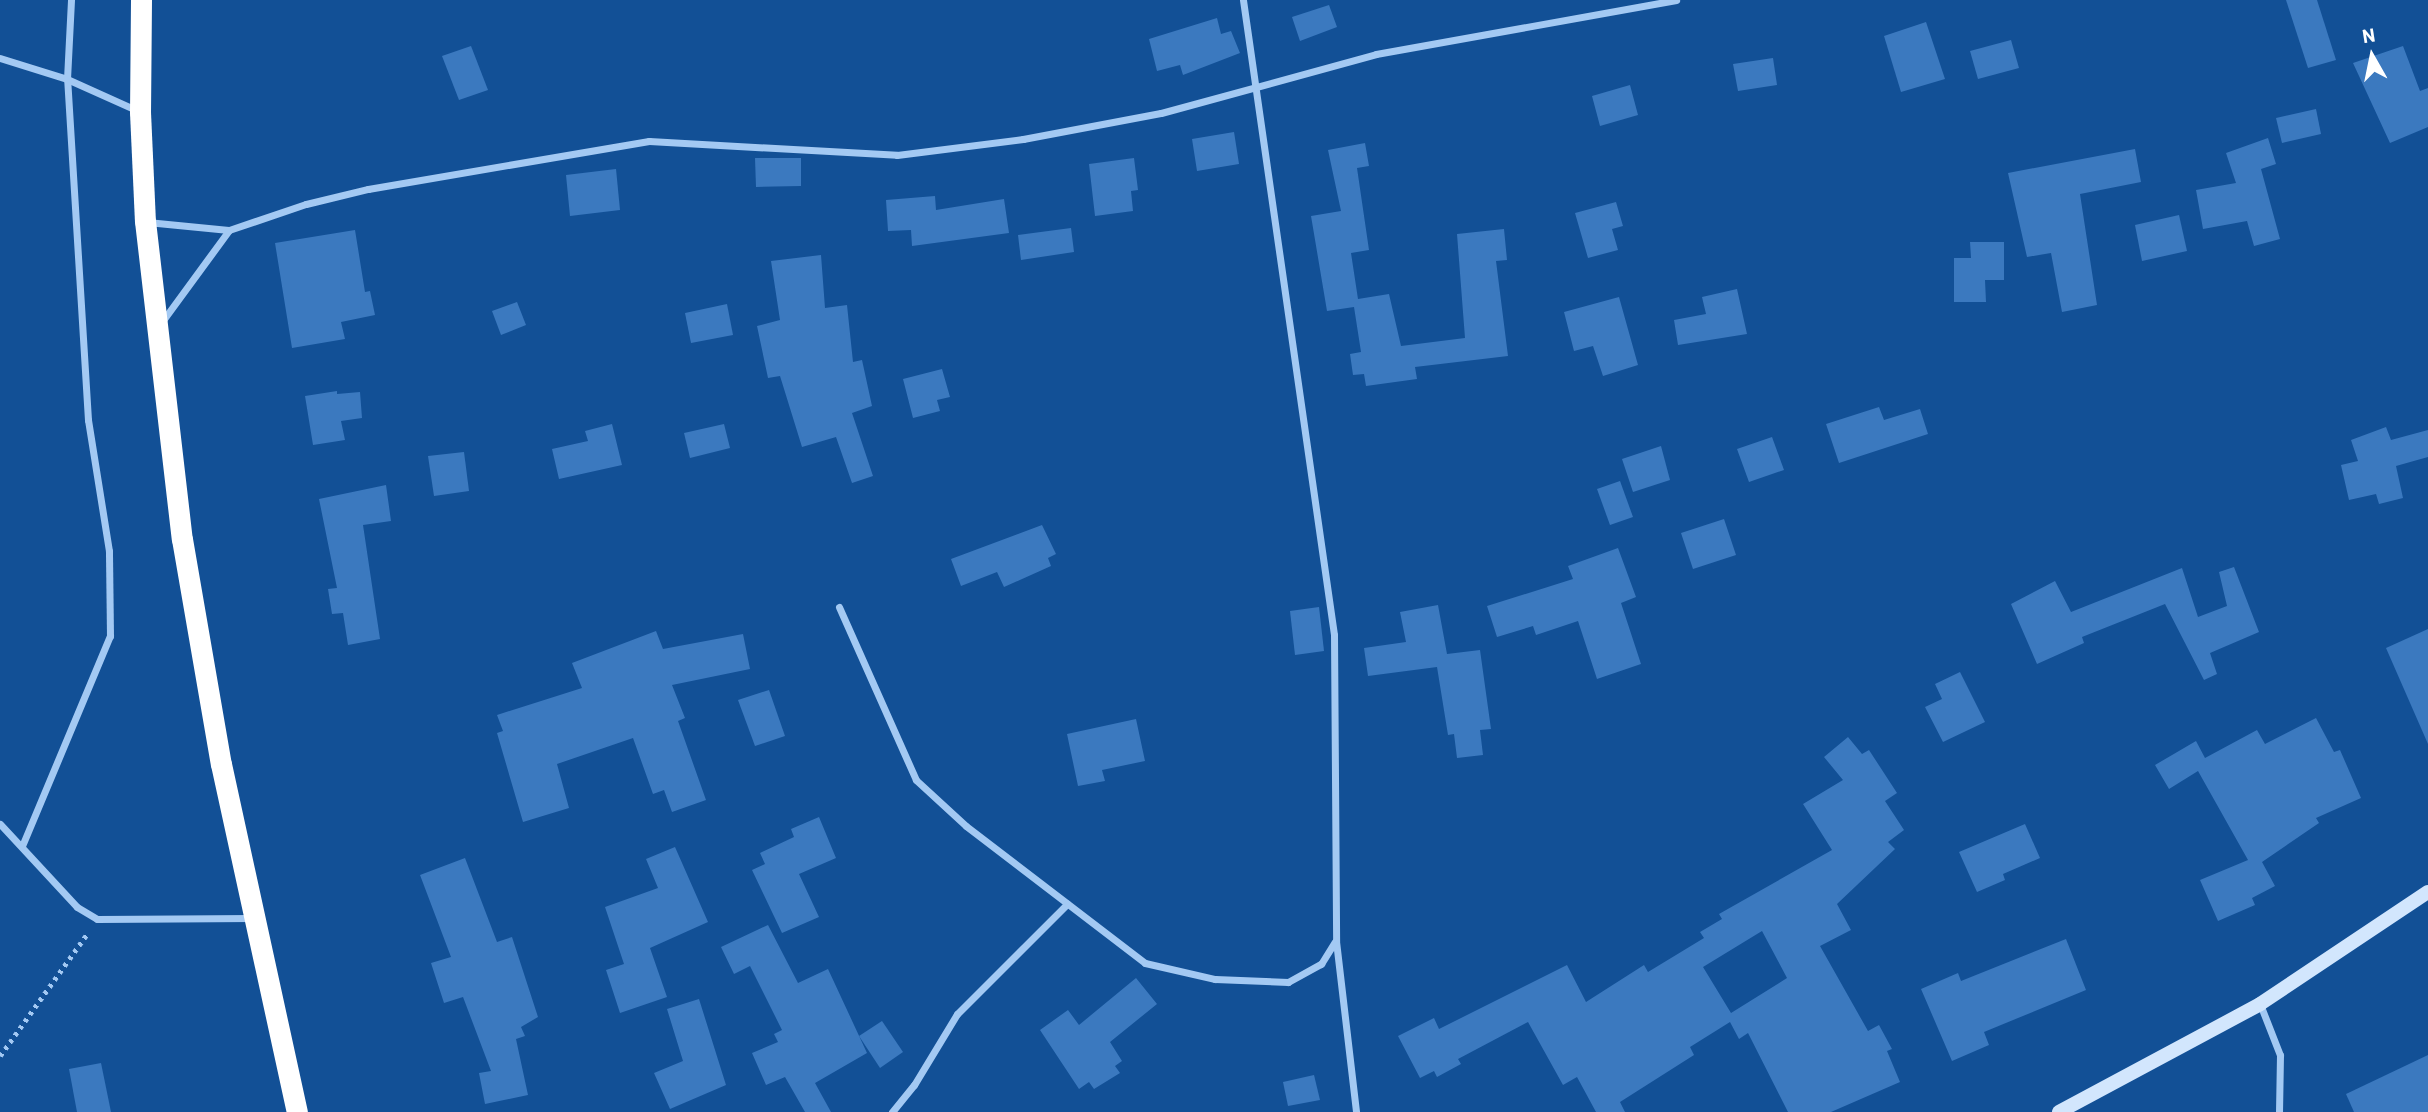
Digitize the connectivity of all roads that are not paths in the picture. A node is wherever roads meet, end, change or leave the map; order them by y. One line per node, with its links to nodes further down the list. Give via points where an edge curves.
1 (71, 0): 6 (street)
2 (141, 0): 8 (highway)
3 (1243, 0): 7 (street)
4 (1676, 0): 7 (street, via 1416,46)
5 (0, 58): 6 (street)
6 (67, 79): 8 (street); 14 (street, via 88,420 109,551 110,636)
7 (1254, 84): 10 (street, via 1161,113 1023,139 897,155 649,141 368,189); 18 (street, via 1334,635)
8 (139, 112): 9 (highway)
9 (145, 222): 10 (street); 11 (highway)
10 (229, 230): 11 (street)
11 (161, 324): 17 (highway, via 182,540 221,764)
12 (839, 607): 16 (street, via 916,780 966,826)
13 (0, 824): 14 (street)
14 (22, 846): 17 (street, via 77,907 97,919)
15 (2428, 891): 19 (street)
16 (1067, 904): 18 (street, via 1145,963 1215,979 1288,982 1321,964); 21 (street, via 957,1014 915,1085)
17 (254, 918): 20 (highway)
18 (1336, 942): 22 (street)
19 (2260, 1004): 23 (street); 24 (street, via 2280,1055)
20 (297, 1112)
21 (892, 1112)
22 (1356, 1112)
23 (2059, 1112)
24 (2279, 1112)

